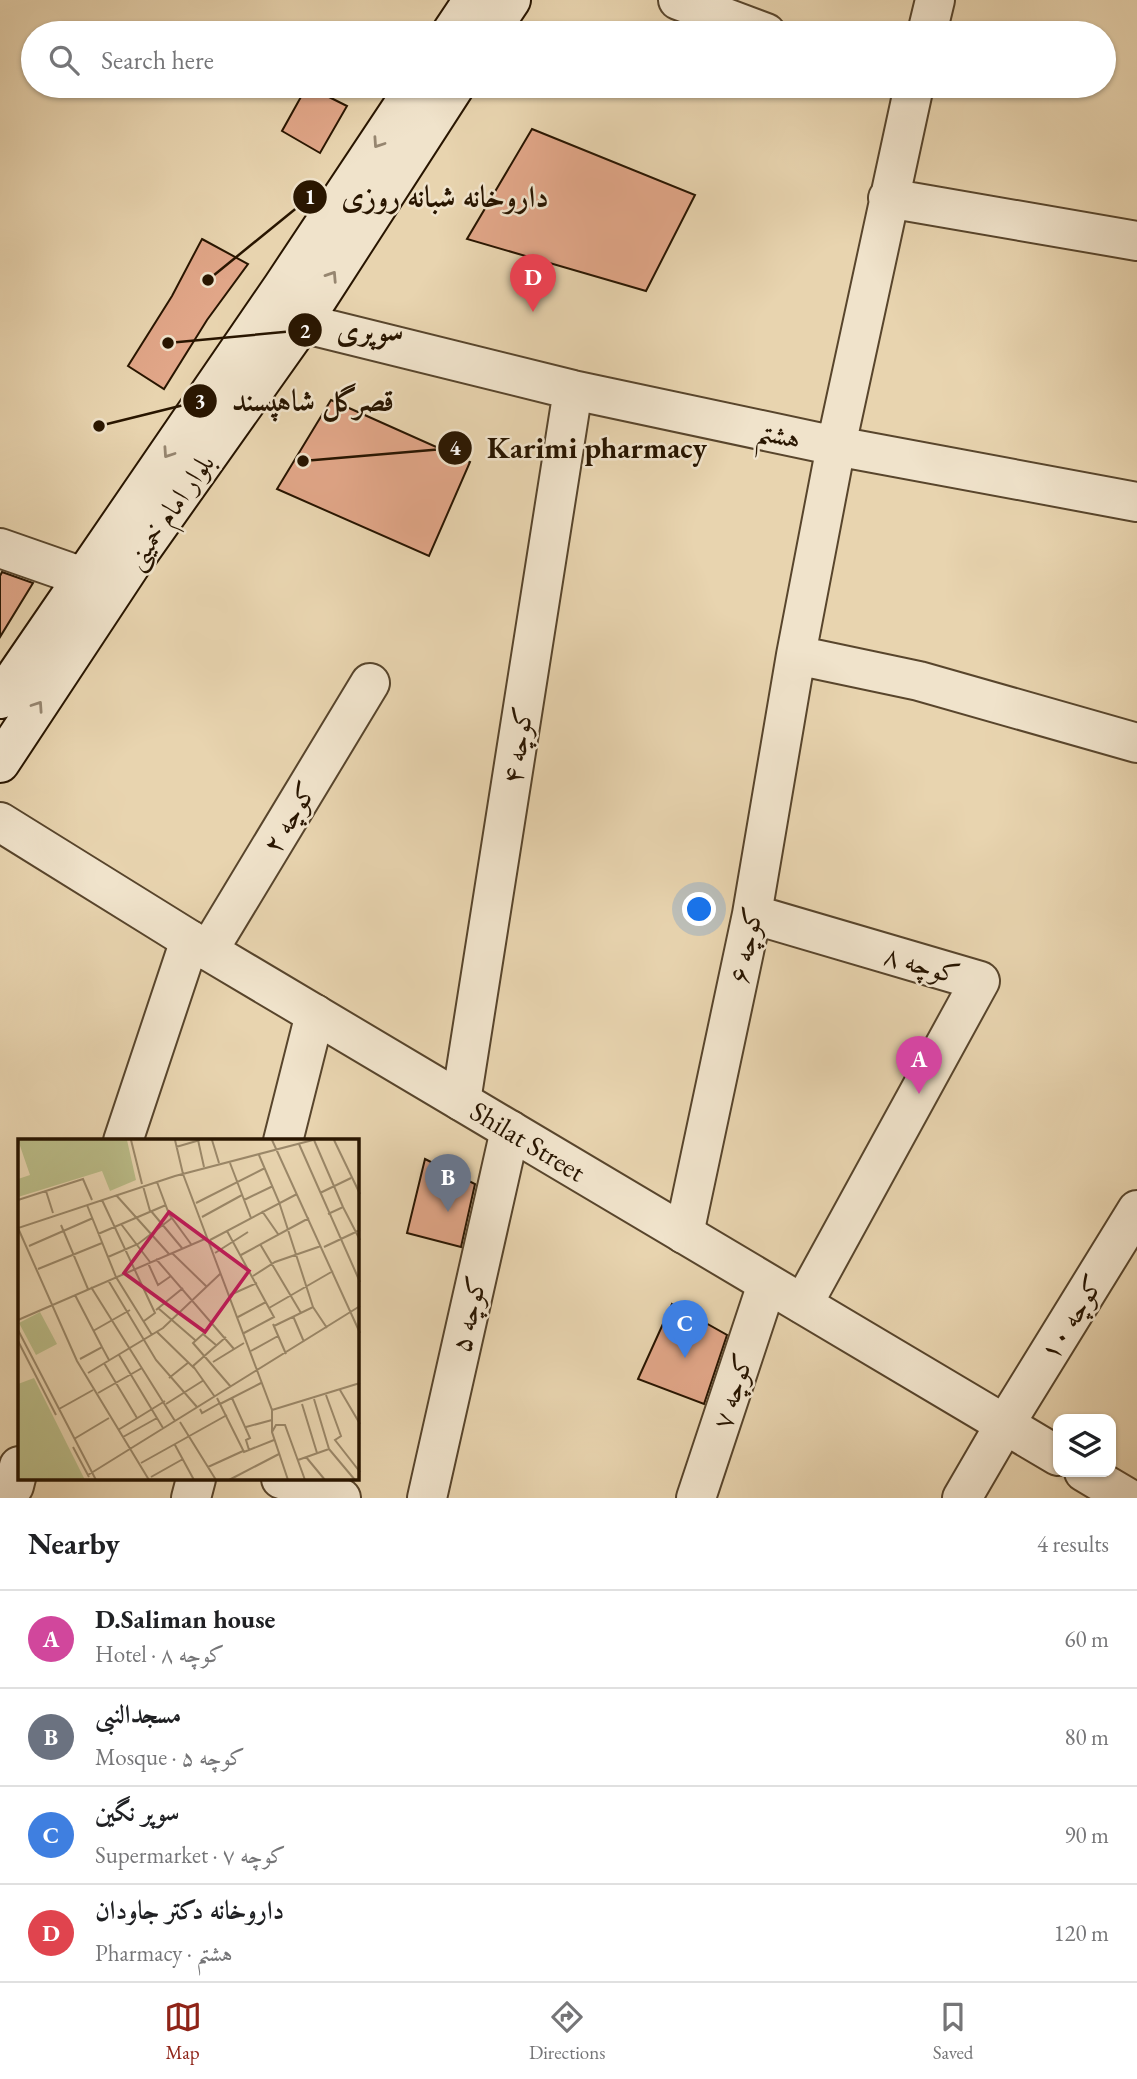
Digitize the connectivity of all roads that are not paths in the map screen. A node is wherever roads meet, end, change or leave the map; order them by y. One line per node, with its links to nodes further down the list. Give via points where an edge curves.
1 (511, 0): 4 (street)
2 (678, 0): 5 (street)
3 (935, 0): 6 (street)
4 (464, 16)
5 (734, 21)
6 (930, 21)
7 (408, 98): 17 (street, بلوار امام خمینی, one-way to 17)
8 (447, 98): 12 (street, بلوار امام خمینی, one-way to 8)
9 (909, 98): 10 (street, کوچه ۶)
10 (888, 198): 11 (street); 14 (street, کوچه ۶)
11 (1137, 241)
12 (302, 323): 13 (street, هشتم); 22 (street, بلوار امام خمینی, one-way to 12, via 132,563)
13 (573, 390): 14 (street, هشتم); 27 (street, کوچه ۴)
14 (836, 446): 15 (street, هشتم); 18 (street, کوچه ۶)
15 (1137, 502)
16 (0, 548): 17 (street)
17 (83, 577): 20 (street, بلوار امام خمینی)
18 (796, 655): 21 (street, via 919,681); 24 (street, کوچه ۶)
19 (370, 683): 25 (street, کوچه ۲)
20 (0, 699)
21 (1137, 743)
22 (0, 763)
23 (0, 822): 25 (street, Shilat Street)
24 (752, 914): 32 (street, کوچه ۶); 34 (street, کوچه ۸, via 980,981)
25 (199, 945): 26 (street, Shilat Street); 29 (street, کوچه ۲)
26 (315, 1014): 27 (street, Shilat Street); 30 (street)
27 (461, 1101): 28 (street, Shilat Street)
28 (510, 1130): 32 (street, Shilat Street); 44 (street, کوچه ۵)
29 (124, 1139)
30 (284, 1139)
31 (1137, 1210): 35 (street, کوچه ۱۰)
32 (684, 1234): 33 (street, Shilat Street)
33 (767, 1284): 34 (street, Shilat Street); 45 (street, کوچه ۷)
34 (803, 1304): 35 (street, Shilat Street)
35 (1005, 1424): 36 (street, Shilat Street); 46 (street, کوچه ۱۰)
36 (1053, 1453)
37 (18, 1470): 41 (street)
38 (1092, 1477): 47 (street)
39 (197, 1480): 42 (street)
40 (284, 1480): 43 (street)
41 (6, 1498)
42 (191, 1498)
43 (341, 1498)
44 (426, 1498)
45 (696, 1498)
46 (962, 1498)
47 (1128, 1498)

